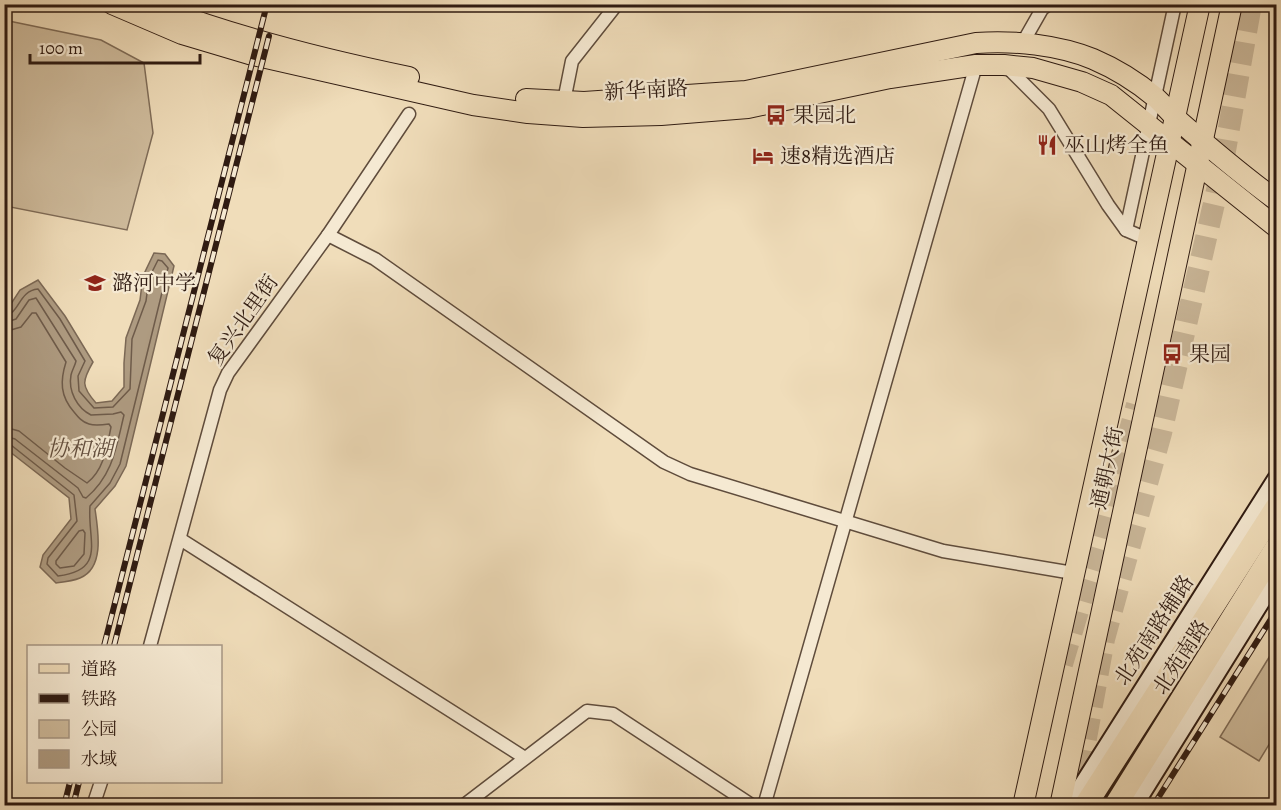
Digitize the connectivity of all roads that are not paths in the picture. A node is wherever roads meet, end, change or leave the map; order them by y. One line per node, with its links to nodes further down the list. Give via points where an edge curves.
1 (112, 4): 9 (main road, 新华南路, via 182,34 249,54 473,105 583,117 748,108 890,78)
2 (149, 4): 12 (main road, 新华南路, via 253,39 399,75 476,92)
3 (617, 4): 12 (street, via 572,61)
4 (1048, 4): 8 (street)
5 (1175, 4): 11 (street)
6 (1200, 4): 14 (main road, 通朝大街)
7 (1232, 4): 16 (main road, 通朝大街)
8 (1022, 44): 11 (main road, 新华南路, via 1092,59); 12 (main road, 新华南路, via 976,43 746,91)
9 (976, 65): 10 (main road, 新华南路); 26 (street)
10 (1004, 65): 15 (main road, 新华南路, via 1033,68 1082,82 1111,95); 21 (street, via 1049,109)
11 (1155, 97): 14 (main road, 新华南路); 15 (street)
12 (564, 101)
13 (409, 114): 22 (street, 复兴北里街)
14 (1176, 118): 16 (main road, 新华南路); 17 (main road, 通朝大街)
15 (1149, 124): 17 (main road, 新华南路); 21 (street)
16 (1203, 141): 18 (main road, 通朝大街); 19 (main road, 新华南路)
17 (1171, 143): 18 (main road, 新华南路); 23 (main road, 通朝大街)
18 (1197, 166): 20 (main road, 新华南路); 41 (main road, 通朝大街)
19 (1276, 200)
20 (1276, 227)
21 (1126, 230): 23 (street)
22 (328, 235): 26 (street, via 375,259 664,462 690,474); 27 (street, 复兴北里街, via 228,373)
23 (1147, 239): 30 (main road, 通朝大街)
24 (1276, 479): 42 (street, 北苑南路辅路)
25 (1276, 508): 43 (highway, 北苑南路)
26 (845, 520): 30 (street, via 943,551); 39 (street)
27 (180, 539): 33 (street, 复兴北里街); 34 (street)
28 (1276, 548): 32 (highway, 北苑南路)
29 (1276, 565): 32 (highway)
30 (1073, 573): 40 (main road, 通朝大街)
31 (1276, 578): 45 (street)
32 (1253, 584): 44 (highway, 北苑南路)
33 (150, 645)
34 (525, 758): 37 (street); 38 (street, via 587,711 600,711 613,714)
35 (101, 783): 36 (street)
36 (93, 806)
37 (463, 806)
38 (753, 806)
39 (764, 806)
40 (1023, 806)
41 (1060, 806)
42 (1069, 806)
43 (1085, 806)
44 (1115, 806)
45 (1134, 806)

